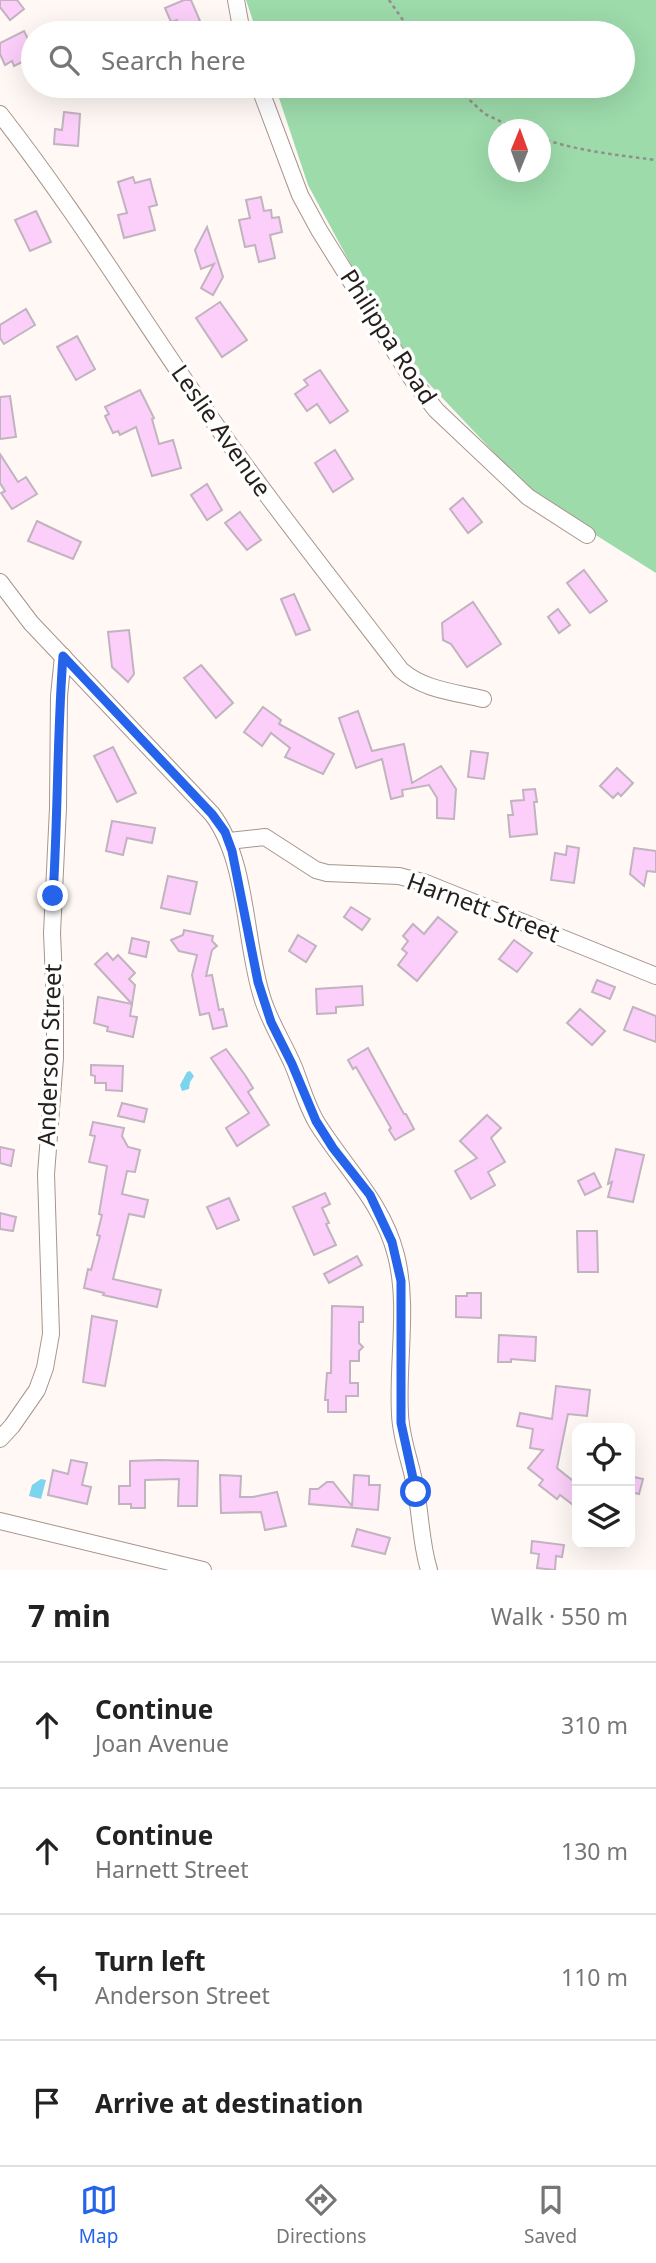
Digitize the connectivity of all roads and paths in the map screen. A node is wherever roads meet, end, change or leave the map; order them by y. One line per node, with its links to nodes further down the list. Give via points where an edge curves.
1 (236, 0): 3 (street)
2 (389, 0): 4 (path)
3 (240, 21)
4 (404, 21)
5 (263, 98): 11 (street, Philippa Road, via 300,195 412,379 436,411 528,497)
6 (467, 98): 8 (path)
7 (0, 114): 14 (street, Leslie Avenue, via 249,472 401,670 425,685)
8 (495, 119)
9 (551, 141): 10 (path)
10 (656, 160)
11 (587, 535)
12 (0, 582): 13 (street)
13 (63, 656): 15 (street, via 212,814); 17 (street, Anderson Street, via 52,933 55,1058 46,1174 51,1334 37,1390)
14 (483, 699)
15 (229, 841): 16 (street, Harnett Street, via 265,838 327,873 418,880); 20 (street, via 266,1009 316,1121 377,1207 396,1256 402,1309 401,1423)
16 (656, 976)
17 (0, 1439)
18 (0, 1521): 19 (street)
19 (203, 1570)
20 (429, 1570)

